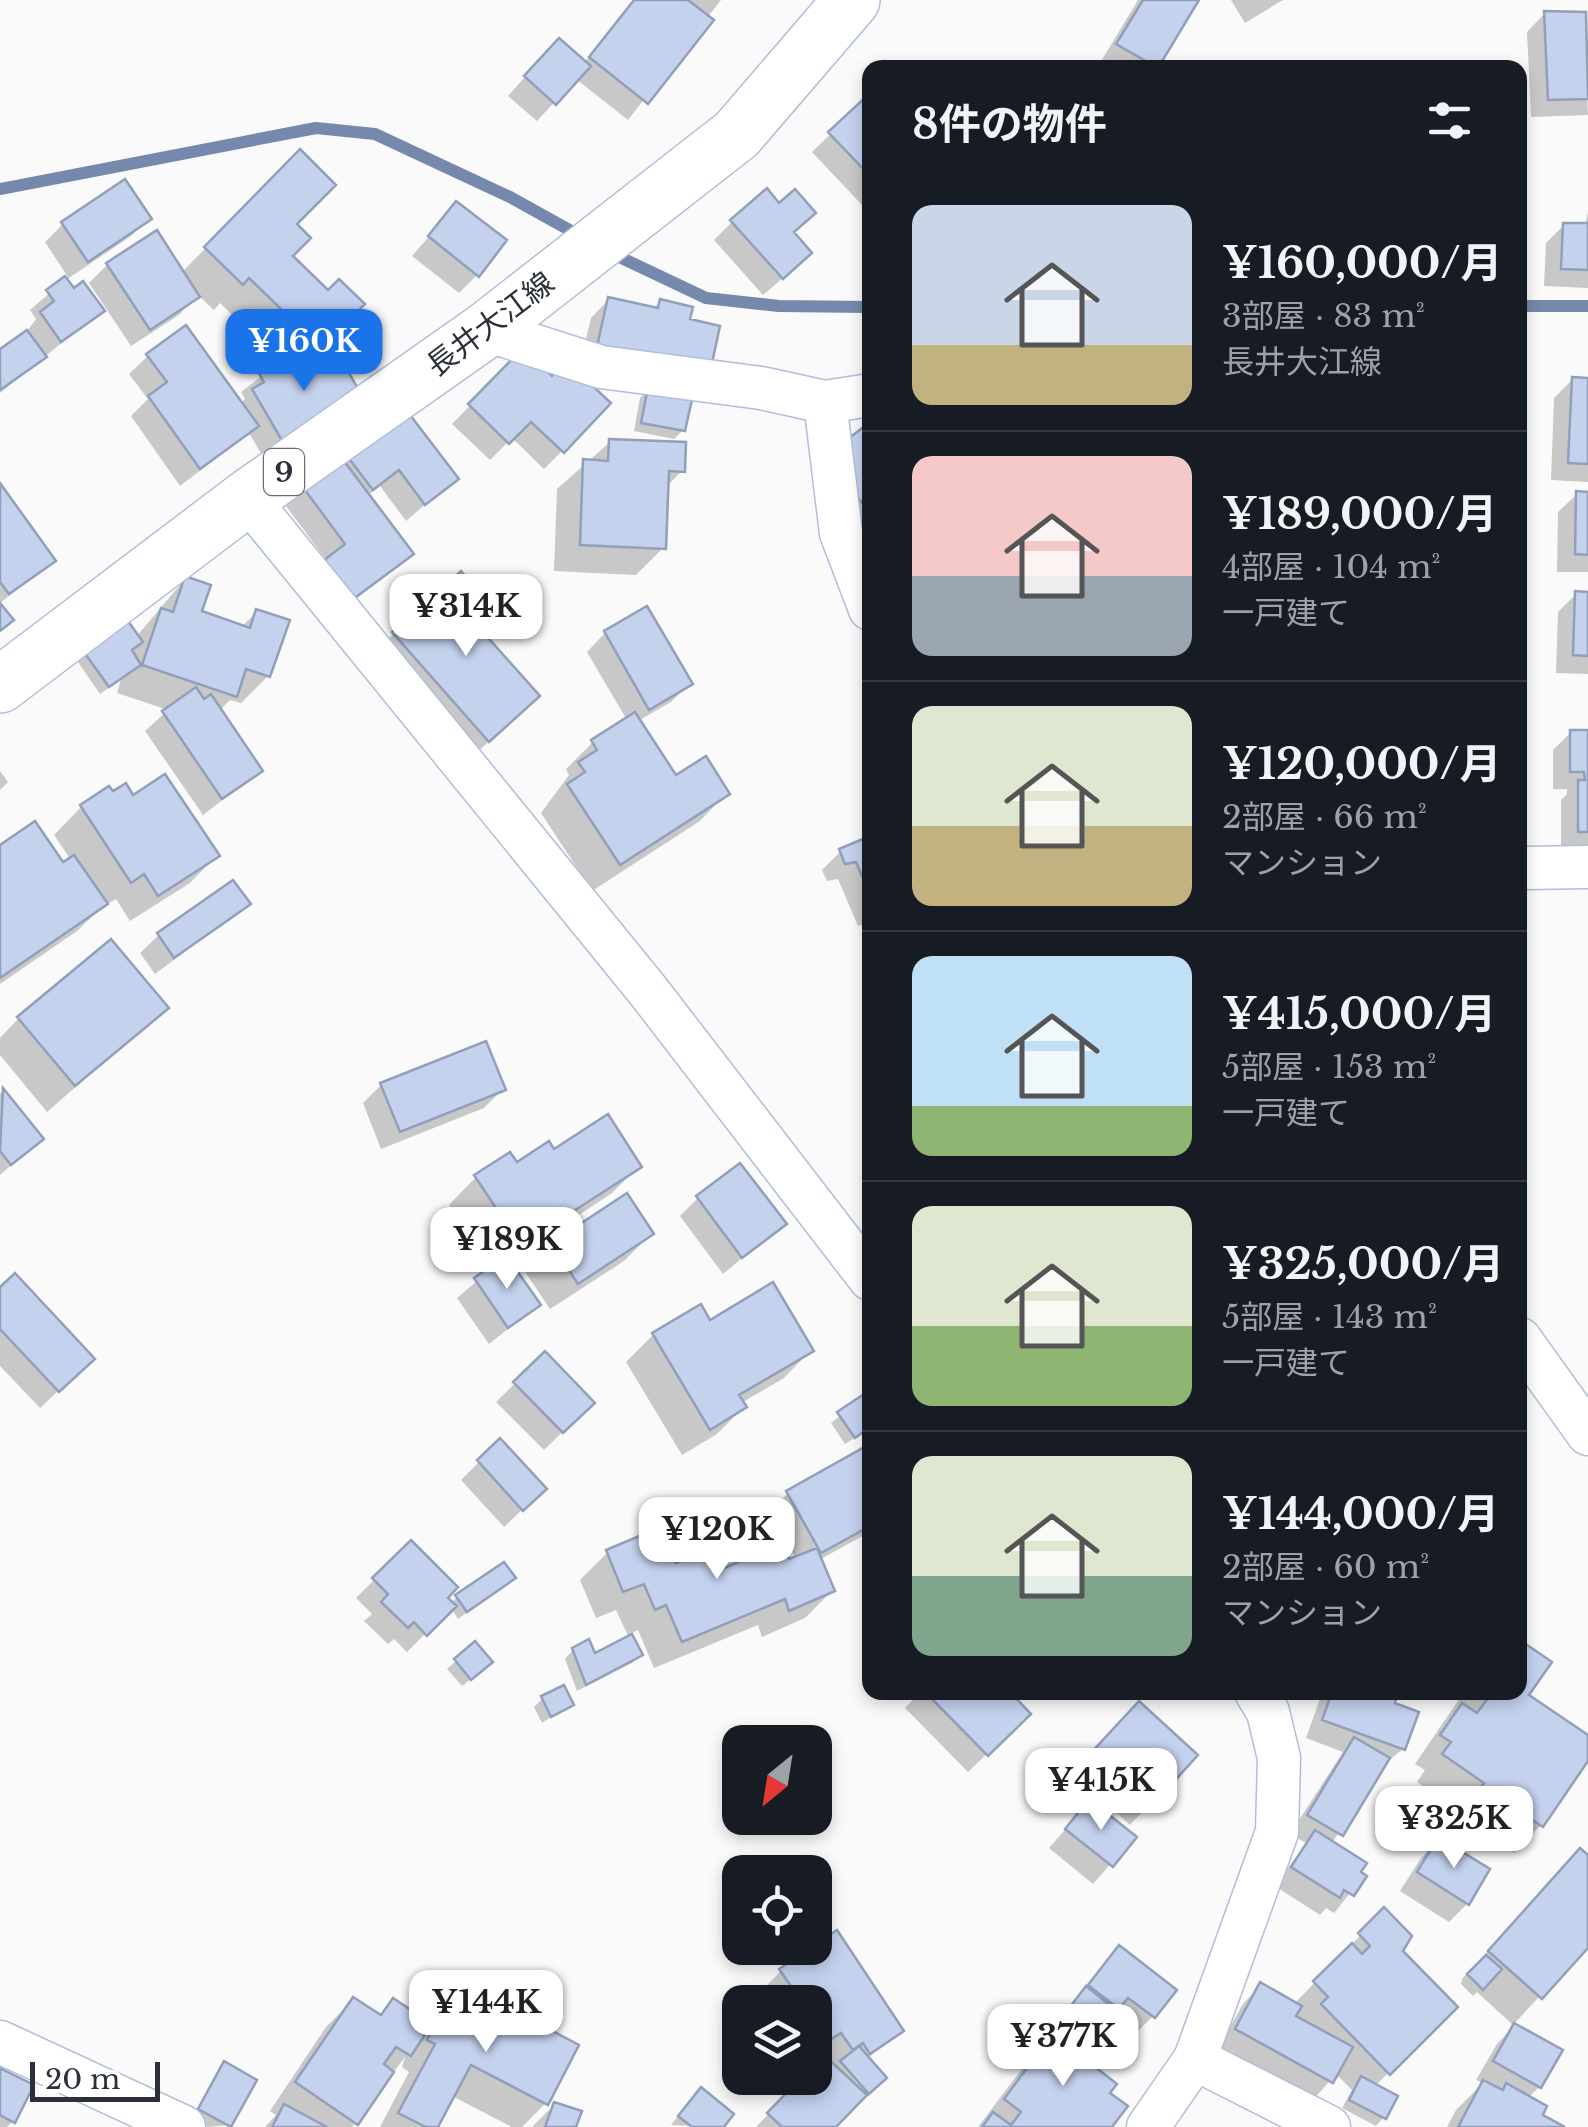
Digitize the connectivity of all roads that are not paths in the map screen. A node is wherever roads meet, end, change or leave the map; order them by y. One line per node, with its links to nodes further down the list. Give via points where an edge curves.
1 (852, 0): 2 (main road, 長井大江線 / 9, via 736,134)
2 (486, 330): 4 (street, via 601,367); 5 (main road, 長井大江線 / 9)
3 (862, 396): 4 (street)
4 (824, 402): 6 (street, via 841,533)
5 (247, 498): 7 (main road, 長井大江線 / 9); 10 (street, via 648,992)
6 (862, 588)
7 (0, 685)
8 (1588, 867): 9 (street)
9 (1527, 868)
10 (862, 1269)
11 (1527, 1349): 12 (street)
12 (1588, 1434)
13 (1261, 1700): 15 (street, via 1279,1758 1278,1832)
14 (0, 2042): 16 (street)
15 (1195, 2059): 17 (street); 18 (street)
16 (184, 2127)
17 (1148, 2127)
18 (1329, 2127)

